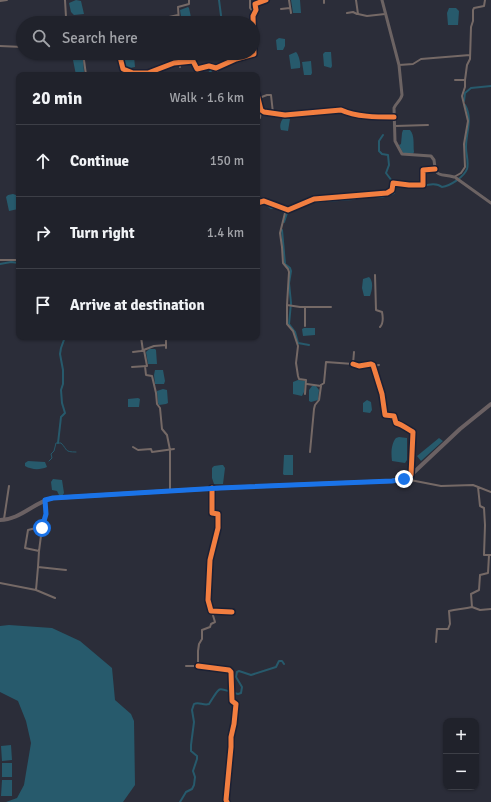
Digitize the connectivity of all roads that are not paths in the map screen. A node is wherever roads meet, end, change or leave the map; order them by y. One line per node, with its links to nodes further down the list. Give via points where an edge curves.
1 (7, 0): 10 (street)
2 (65, 0): 19 (street)
3 (189, 0): 18 (street, via 189,4 178,7)
4 (250, 0): 13 (street, via 250,8)
5 (266, 0): 13 (street, via 256,4)
6 (289, 0): 11 (street)
7 (356, 0): 16 (street)
8 (382, 0): 17 (main road)
9 (485, 0): 23 (street, via 484,6 473,10)
10 (0, 1)
11 (290, 8): 12 (street); 15 (street)
12 (281, 9)
13 (254, 13)
14 (347, 13): 16 (street)
15 (291, 14)
16 (358, 14): 17 (street)
17 (385, 14): 29 (main road)
18 (178, 15): 20 (street)
19 (66, 16)
20 (174, 16)
21 (0, 46): 22 (street)
22 (16, 47)
23 (470, 55): 29 (street); 37 (street)
24 (84, 60): 32 (street)
25 (121, 60): 33 (street, via 123,69)
26 (234, 60): 31 (street)
27 (180, 62): 28 (street); 30 (street); 34 (street)
28 (184, 62): 31 (street, via 194,61 197,69 210,66)
29 (399, 65): 42 (main road, via 402,95 395,105)
30 (180, 67)
31 (216, 68): 35 (street)
32 (86, 72)
33 (128, 72)
34 (151, 72)
35 (217, 72)
36 (455, 80): 37 (street)
37 (465, 80): 47 (street, via 462,96 468,121 464,144 465,166)
38 (260, 97): 41 (street, via 271,95)
39 (260, 106): 40 (street)
40 (261, 110): 41 (street); 43 (street)
41 (273, 113): 42 (street, via 291,115 335,110 370,117)
42 (394, 117): 45 (main road)
43 (260, 118)
44 (428, 125): 45 (street)
45 (394, 126): 46 (main road, via 394,141 400,152 431,156)
46 (435, 169): 47 (main road, via 439,174); 50 (street, via 423,170 423,185 393,184 392,190 387,193 314,199 293,209)
47 (455, 178): 49 (main road)
48 (260, 202): 50 (street, via 264,201)
49 (491, 203)
50 (286, 209): 54 (street, via 280,234 283,263 289,272)
51 (0, 260): 52 (street)
52 (16, 260)
53 (375, 276): 58 (street, via 376,310 382,312 383,318)
54 (288, 305): 55 (street); 69 (street, via 287,324 293,331 298,346 298,376 299,379 306,380)
55 (305, 307): 56 (street); 57 (street)
56 (331, 307)
57 (305, 326)
58 (380, 327)
59 (142, 340): 61 (street)
60 (166, 340): 61 (street, via 166,347 154,346)
61 (144, 351): 62 (street); 66 (street)
62 (132, 352)
63 (354, 352): 64 (street)
64 (353, 364): 67 (street); 70 (street, via 326,362 324,383)
65 (379, 365): 67 (street)
66 (146, 366): 68 (street); 75 (street, via 146,375 152,376 162,429 166,433)
67 (374, 366): 77 (street, via 385,415 394,416 396,423 412,432)
68 (132, 367)
69 (307, 384): 70 (street); 71 (street)
70 (321, 385): 76 (street, via 319,400 314,409)
71 (306, 394)
72 (491, 404): 77 (main road)
73 (133, 447): 75 (street, via 138,450 151,449 152,452)
74 (174, 449): 75 (street)
75 (170, 450): 82 (street)
76 (310, 452)
77 (410, 475): 78 (main road)
78 (404, 479): 80 (street, via 441,486); 81 (main road)
79 (9, 486): 85 (street)
80 (478, 487): 83 (street); 88 (street, via 480,506 484,508 484,555)
81 (212, 488): 82 (main road); 96 (street, via 212,513 218,514 218,528 210,560 208,600)
82 (170, 491): 84 (main road)
83 (491, 492)
84 (45, 500): 85 (main road, via 15,517); 86 (street, via 46,514)
85 (2, 520)
86 (42, 528): 87 (street); 87 (street, via 28,530 25,548)
87 (39, 551): 89 (street)
88 (490, 555): 94 (street, via 488,573 480,575 479,590 471,594)
89 (38, 567): 90 (street); 92 (street)
90 (66, 570)
91 (0, 583): 92 (street)
92 (36, 590): 93 (street)
93 (55, 598)
94 (472, 607): 95 (street, via 480,610); 98 (street, via 449,611 448,629 436,629)
95 (491, 609)
96 (211, 611): 97 (street); 100 (street, via 215,623 202,630)
97 (232, 612)
98 (436, 642)
99 (186, 666): 100 (street)
100 (198, 666): 101 (street, via 230,670 232,701 236,704 231,736)
101 (227, 802)

